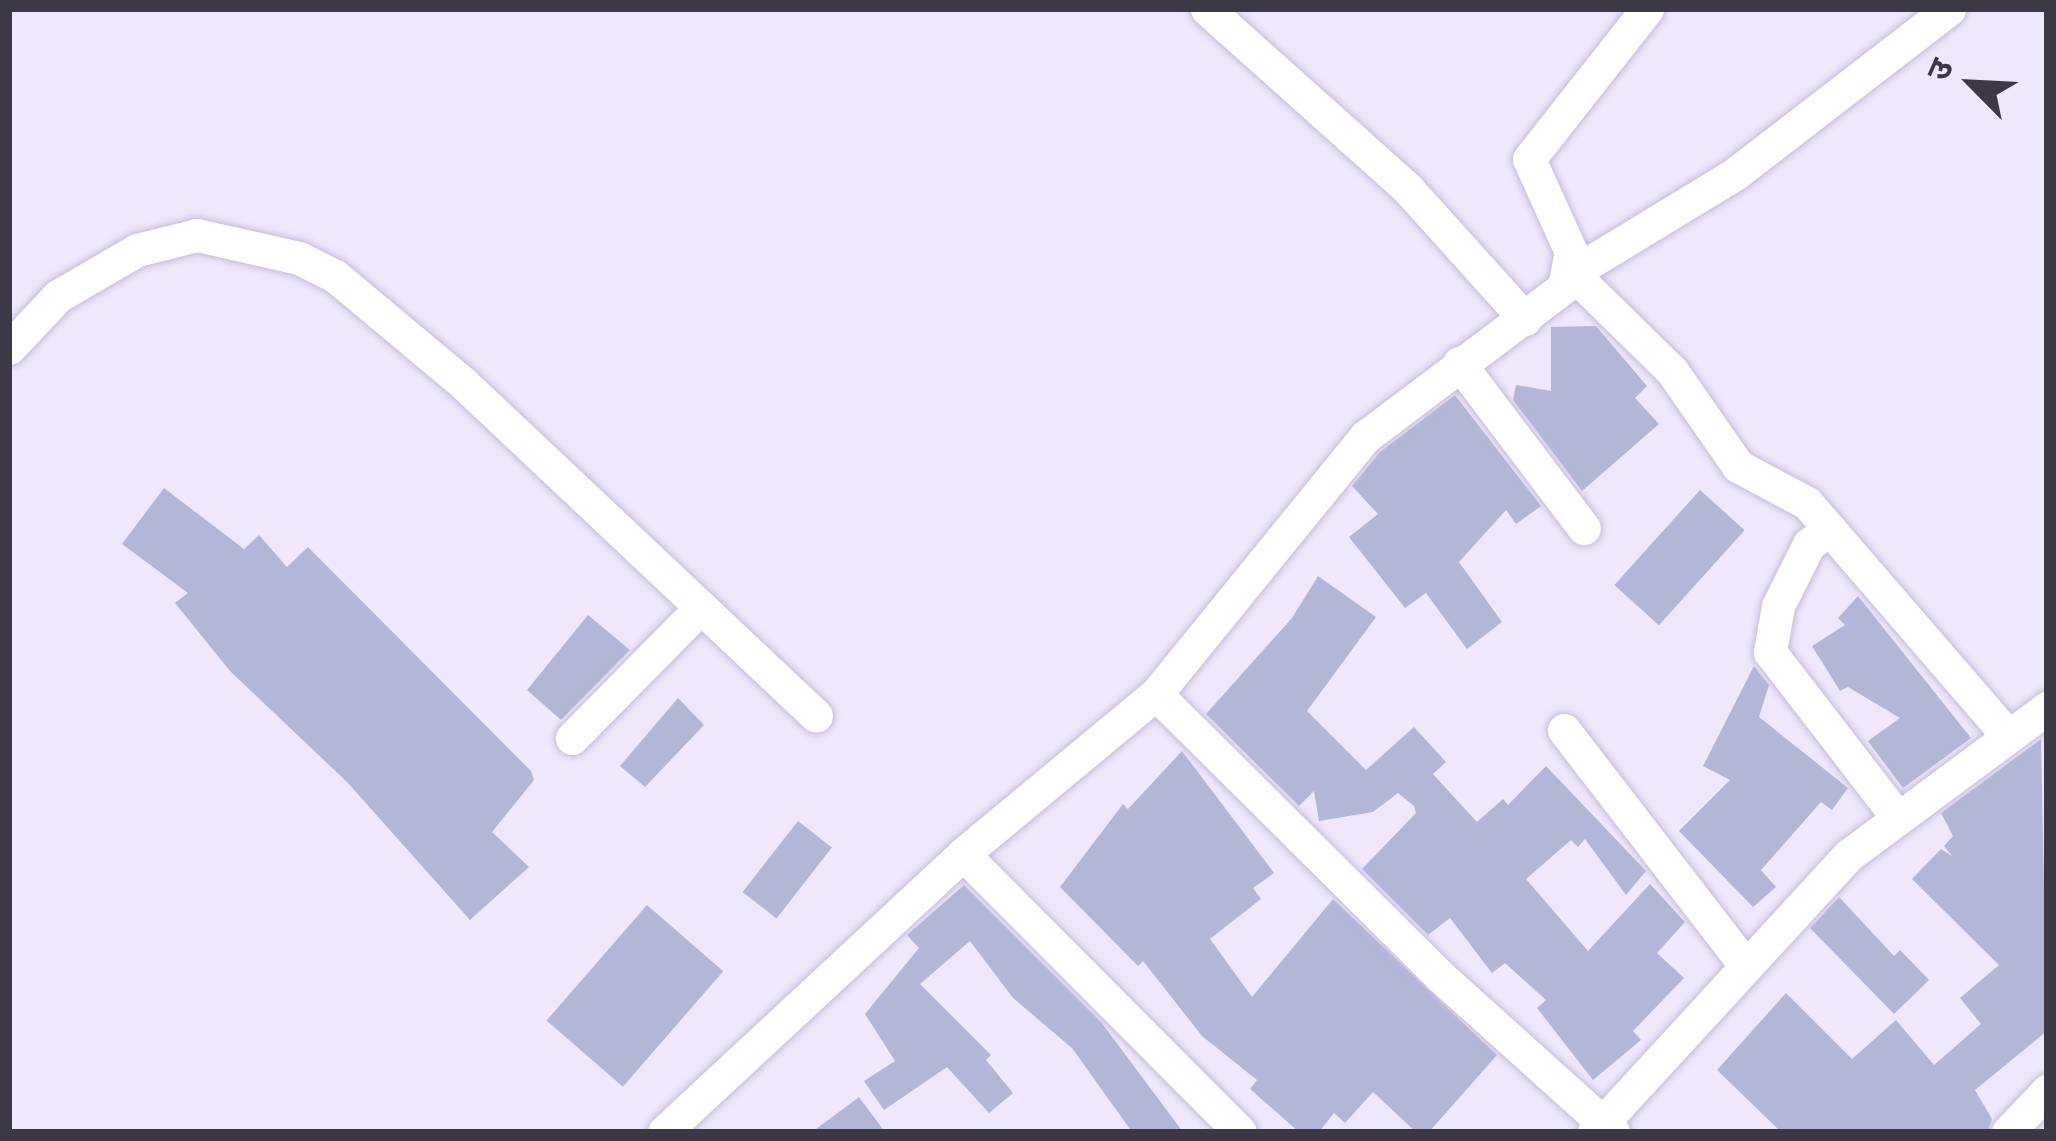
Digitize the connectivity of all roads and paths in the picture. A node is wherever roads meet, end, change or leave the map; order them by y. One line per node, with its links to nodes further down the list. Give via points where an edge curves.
1 (1208, 9): 5 (street, via 1408,189)
2 (1647, 9): 4 (street, via 1528,159 1571,252)
3 (1949, 9): 4 (street, via 1735,174)
4 (1572, 273): 5 (street); 9 (street, via 1672,371 1738,466 1807,503)
5 (1525, 319): 7 (street)
6 (9, 348): 10 (street, via 58,296 136,250 197,235 299,258 335,276 463,383)
7 (1459, 363): 8 (street); 11 (street, via 1365,437)
8 (1584, 528)
9 (1830, 529): 15 (street); 17 (street, via 1809,544 1778,606 1770,652)
10 (701, 607): 13 (street); 16 (street)
11 (1156, 694): 18 (street); 21 (street)
12 (2047, 708): 15 (street)
13 (817, 716)
14 (1564, 730): 19 (street)
15 (2008, 736): 17 (street)
16 (572, 738)
17 (1897, 817): 19 (street, via 1849,854)
18 (963, 854): 22 (street); 23 (street)
19 (1746, 966): 21 (street)
20 (2047, 1091): 24 (street)
21 (1604, 1129)
22 (664, 1132)
23 (1240, 1132)
24 (2008, 1132)

